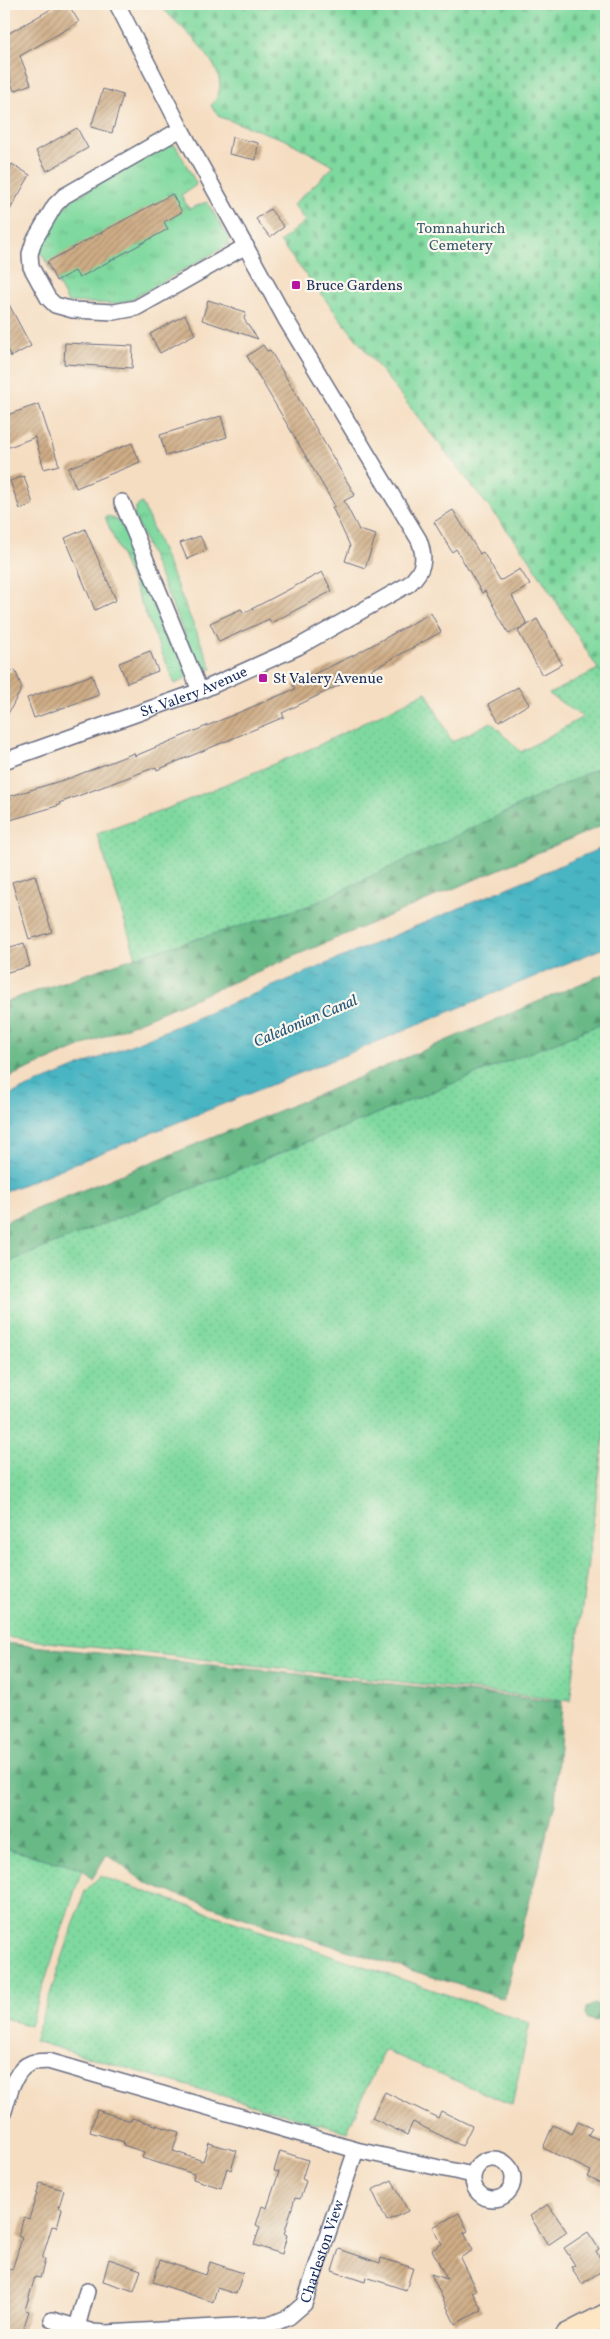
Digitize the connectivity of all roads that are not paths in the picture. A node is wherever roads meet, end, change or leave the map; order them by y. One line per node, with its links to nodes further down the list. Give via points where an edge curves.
1 (117, 4): 2 (street)
2 (181, 129): 3 (street); 3 (street, via 76,188 55,205 30,254 31,266 48,298 54,305 73,310 125,312)
3 (246, 246): 5 (street, St. Valery Avenue, via 285,318 419,540 424,554 418,576 409,584 298,647)
4 (122, 502): 5 (street)
5 (200, 691): 6 (street, St. Valery Avenue)
6 (4, 761)
7 (4, 2111): 8 (street, via 20,2070 32,2062 48,2061)
8 (356, 2150): 9 (street); 13 (street, Charleston View, via 304,2304 289,2317 272,2324 106,2333)
9 (473, 2175)
10 (86, 2291): 13 (street)
11 (606, 2315): 14 (street)
12 (52, 2320): 13 (street, Charleston View)
13 (77, 2327)
14 (567, 2335)

